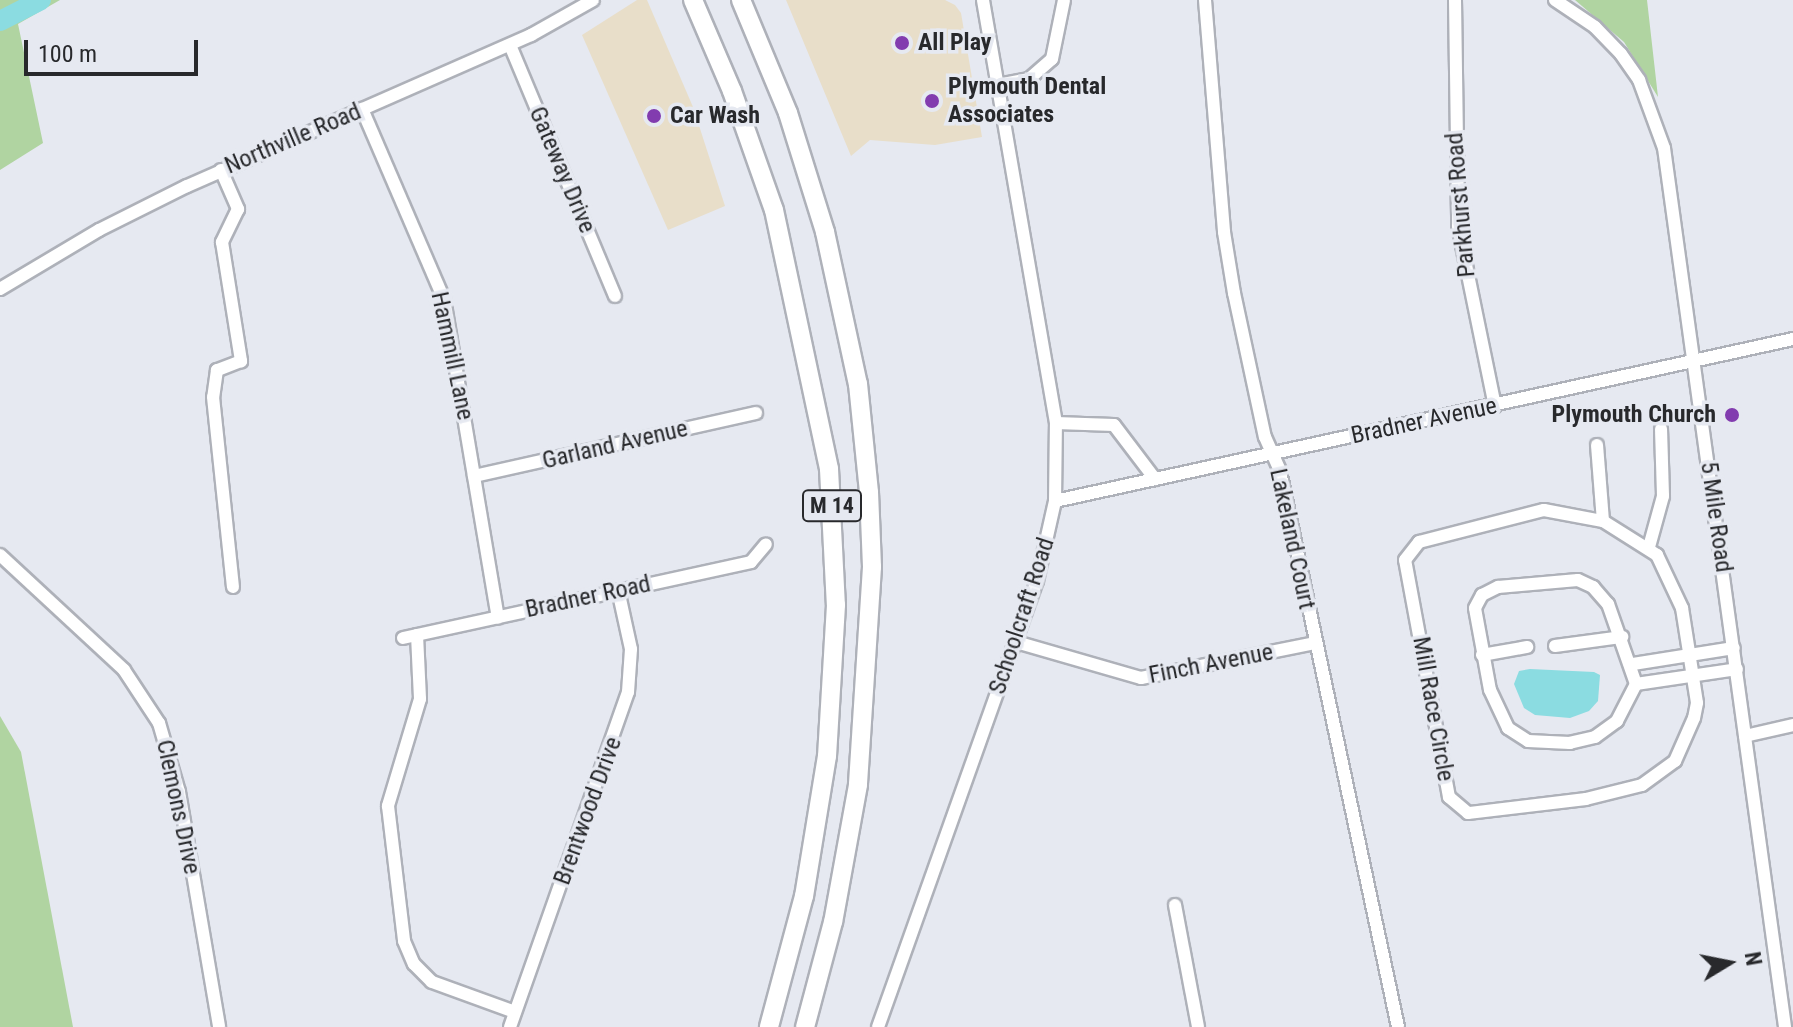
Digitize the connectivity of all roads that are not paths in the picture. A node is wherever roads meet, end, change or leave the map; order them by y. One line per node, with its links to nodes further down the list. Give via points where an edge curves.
1 (593, 0): 9 (street, Northville Road)
2 (693, 0): 53 (highway, M 14, via 774,210 829,469 836,605 827,756 804,896)
3 (741, 0): 54 (highway, M 14, via 788,113 825,232 858,384 869,492 872,567 858,785 833,922)
4 (983, 0): 10 (street, Schoolcraft Road)
5 (1064, 0): 10 (street, via 1052,59 1037,75)
6 (1205, 0): 22 (street, Lakeland Court, via 1224,232)
7 (1455, 0): 17 (street, Parkhurst Road, via 1458,226)
8 (1555, 0): 16 (street, 5 Mile Road, via 1614,46 1653,111 1670,174)
9 (510, 45): 11 (street, Northville Road); 14 (street, Gateway Drive)
10 (998, 85): 19 (street, Schoolcraft Road)
11 (362, 109): 12 (street, Northville Road); 23 (street, Hammill Lane, via 444,299)
12 (221, 170): 13 (street, Northville Road, via 99,230); 30 (street, via 238,209 222,242 241,361 222,365 213,383)
13 (0, 289)
14 (615, 296)
15 (1793, 339): 16 (street, Bradner Avenue)
16 (1696, 362): 17 (street, Bradner Avenue); 40 (street, 5 Mile Road)
17 (1495, 406): 22 (street, Bradner Avenue)
18 (756, 413): 23 (street, Garland Avenue)
19 (1056, 423): 24 (street, via 1114,425); 25 (street, Schoolcraft Road)
20 (1661, 429): 28 (street, via 1663,496)
21 (1597, 445): 26 (street)
22 (1272, 453): 24 (street, Bradner Avenue); 37 (street, Lakeland Court)
23 (474, 476): 32 (street, Hammill Lane)
24 (1155, 479): 25 (street, Bradner Avenue)
25 (1055, 501): 36 (street, Schoolcraft Road, via 1044,560)
26 (1603, 521): 28 (street, Mill Race Circle); 45 (street, Mill Race Circle, via 1566,511 1526,512 1419,542 1408,552 1405,569 1451,801 1462,811 1475,813 1586,799 1651,780 1675,761 1689,734 1697,703)
27 (766, 544): 31 (street, Bradner Road, via 751,562)
28 (1649, 547): 41 (street, Mill Race Circle, via 1677,592)
29 (0, 555): 51 (street, Clemons Drive, via 124,670 159,723 179,792)
30 (233, 587)
31 (618, 590): 32 (street, Bradner Road); 50 (street, Brentwood Drive, via 631,649 628,692)
32 (498, 617): 33 (street, Bradner Road)
33 (417, 635): 35 (street, Bradner Road); 50 (street, via 420,699 388,806 404,941 414,964 432,982)
34 (1622, 637): 38 (street); 42 (street, via 1603,596 1587,583 1508,584 1487,591 1477,602); 43 (street)
35 (403, 638)
36 (1016, 642): 37 (street, Finch Avenue, via 1141,678); 55 (street, Schoolcraft Road)
37 (1315, 643): 57 (street, Lakeland Court)
38 (1555, 646)
39 (1527, 647): 42 (street)
40 (1734, 648): 41 (street); 44 (street, 5 Mile Road)
41 (1687, 654): 43 (street); 45 (street, Mill Race Circle)
42 (1482, 655): 46 (street, via 1500,715 1508,728 1528,741 1570,743 1595,737 1617,721)
43 (1633, 664): 46 (street)
44 (1737, 669): 45 (street); 48 (street, 5 Mile Road)
45 (1690, 674): 46 (street)
46 (1636, 684)
47 (1793, 725): 48 (street)
48 (1745, 736): 58 (street, 5 Mile Road)
49 (1175, 905): 56 (street)
50 (515, 1012): 52 (street, Brentwood Drive)
51 (219, 1027)
52 (510, 1027)
53 (769, 1027)
54 (805, 1027)
55 (878, 1027)
56 (1198, 1027)
57 (1398, 1027)
58 (1785, 1027)

